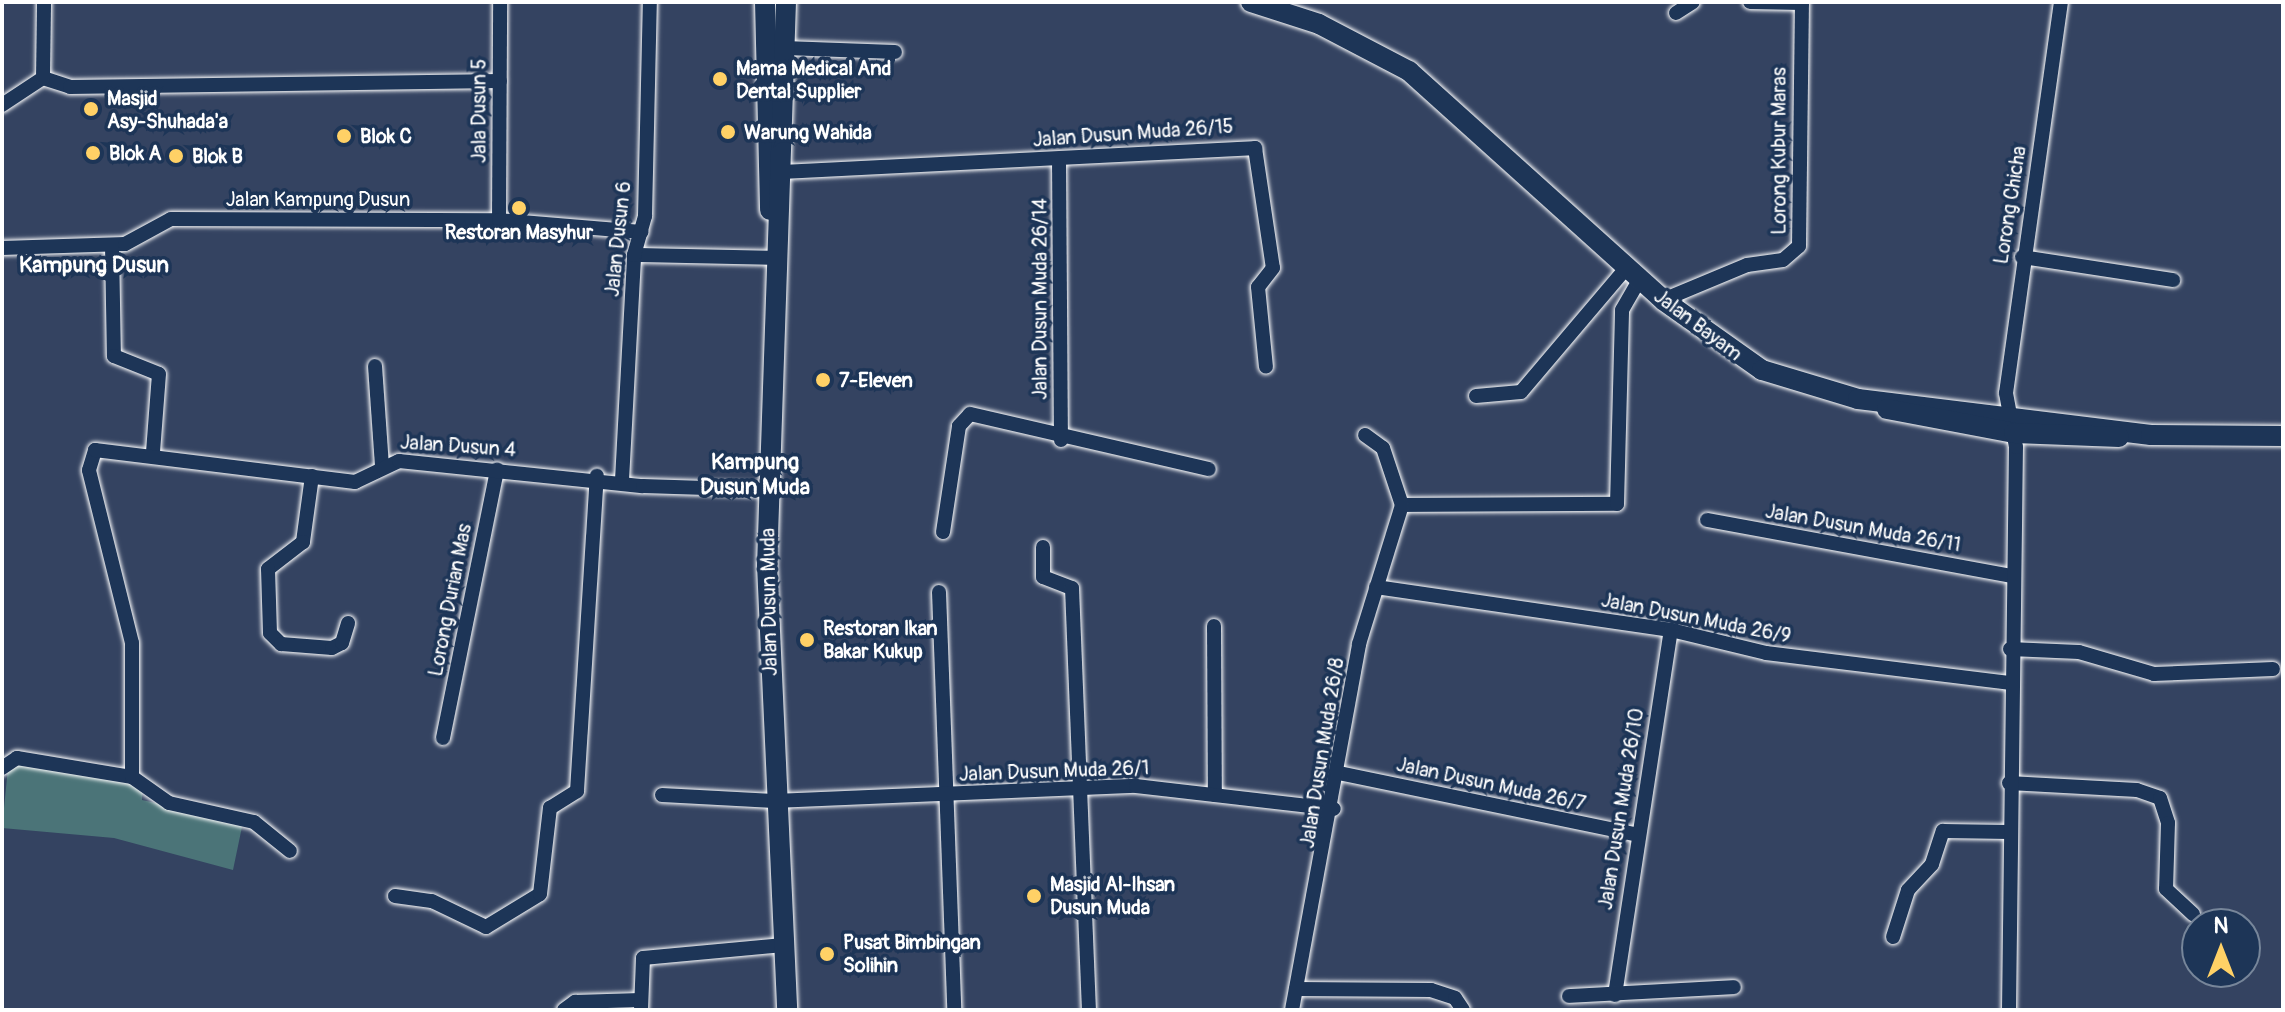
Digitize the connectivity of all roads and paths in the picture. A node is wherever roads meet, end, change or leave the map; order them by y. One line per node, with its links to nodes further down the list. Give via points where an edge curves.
1 (44, 2): 16 (street)
2 (500, 2): 17 (street, Jala Dusun 5)
3 (650, 2): 22 (street, Jalan Dusun 6)
4 (754, 2): 14 (main road)
5 (765, 2): 14 (main road)
6 (788, 2): 14 (main road)
7 (1251, 2): 12 (main road, Jalan Bayam)
8 (1693, 2): 13 (street)
9 (1750, 2): 10 (street)
10 (1802, 2): 30 (street, Lorong Kubur Maras, via 1799,246 1789,258 1747,265)
11 (2061, 2): 26 (street, Lorong Chicha)
12 (1279, 6): 28 (main road, Jalan Bayam, via 1367,45 1409,71)
13 (1676, 13)
14 (779, 38): 15 (street); 20 (main road, Jalan Dusun Muda); 27 (main road)
15 (895, 52)
16 (43, 78): 17 (street, via 70,87); 18 (street)
17 (500, 81): 21 (street, Jala Dusun 5)
18 (2, 105)
19 (1059, 159): 20 (street, Jalan Dusun Muda 26/15); 32 (street, Jalan Dusun Muda 26/15, via 1241,145 1260,153 1273,268 1258,287); 37 (street, Jalan Dusun Muda 26/14)
20 (784, 172): 27 (main road, Jalan Dusun Muda)
21 (499, 220): 22 (street, Jalan Kampung Dusun); 23 (street, Jalan Kampung Dusun, via 171,219)
22 (641, 232): 25 (street, Jalan Dusun 6)
23 (112, 246): 24 (street, Jalan Kampung Dusun); 38 (street, via 114,356 159,374)
24 (2, 248)
25 (634, 255): 27 (street); 44 (street, Jalan Dusun 6)
26 (2022, 257): 29 (street); 34 (street, Lorong Chicha)
27 (774, 258): 45 (main road, Jalan Dusun Muda)
28 (1634, 273): 30 (main road, Jalan Bayam); 33 (street, via 1521,392); 46 (street, via 1622,310 1617,504)
29 (2173, 280)
30 (1663, 300): 34 (main road, Jalan Bayam, via 1762,370 1858,399)
31 (375, 366): 39 (street)
32 (1266, 367)
33 (1476, 396)
34 (2011, 424): 36 (main road, Jalan Bayam, via 2090,440); 50 (street, Lorong Chicha)
35 (1365, 435): 46 (street, via 1383,448)
36 (2283, 436)
37 (1061, 440): 41 (street); 48 (street, via 1018,431 989,414 963,419)
38 (153, 452): 42 (street, Jalan Dusun 4); 62 (street, Jalan Dusun 4, via 102,447 88,463 132,643)
39 (382, 466): 40 (street, Jalan Dusun 4); 42 (street, Jalan Dusun 4, via 355,482)
40 (497, 469): 43 (street, Jalan Dusun 4); 59 (street, Lorong Durian Mas)
41 (1209, 469)
42 (312, 476): 53 (street, via 303,542 268,569 271,637 336,647)
43 (597, 476): 44 (street, Jalan Dusun 4); 73 (street, via 577,791 550,808 540,894 486,927 432,901)
44 (622, 480): 45 (street, Jalan Dusun 4)
45 (768, 490): 68 (main road, Jalan Dusun Muda)
46 (1402, 505): 51 (street, Jalan Dusun Muda 26/8)
47 (1707, 520): 50 (street, Jalan Dusun Muda 26/11)
48 (943, 532)
49 (1043, 547): 64 (street, via 1043,577 1072,588)
50 (2011, 576): 56 (street, Lorong Chicha)
51 (1376, 587): 55 (street, Jalan Dusun Muda 26/9); 61 (street, Jalan Dusun Muda 26/8)
52 (939, 592): 65 (street)
53 (348, 623)
54 (1214, 626): 67 (street)
55 (1671, 630): 58 (street, Jalan Dusun Muda 26/9, via 1766,653); 71 (street, Jalan Dusun Muda 26/10)
56 (2010, 649): 57 (street, via 2079,652 2154,674); 58 (street, Lorong Chicha)
57 (2273, 669)
58 (2009, 683): 63 (street, Lorong Chicha)
59 (443, 738)
60 (2, 768): 62 (street, via 17,758)
61 (1339, 773): 69 (street, Jalan Dusun Muda 26/8); 71 (street, Jalan Dusun Muda 26/7)
62 (132, 777): 72 (street, via 169,803 254,822)
63 (2009, 783): 70 (street, Lorong Chicha); 74 (street, via 2160,798 2168,823 2166,889)
64 (1080, 789): 65 (street, Jalan Dusun Muda 26/1); 67 (street, Jalan Dusun Muda 26/1); 85 (street)
65 (946, 794): 68 (street, Jalan Dusun Muda 26/1); 84 (street)
66 (662, 795): 68 (street, Jalan Dusun Muda 26/1)
67 (1215, 795): 69 (street, Jalan Dusun Muda 26/1)
68 (774, 801): 76 (main road, Jalan Dusun Muda)
69 (1334, 809): 78 (street, Jalan Dusun Muda 26/8)
70 (2009, 832): 75 (street, via 1943,831 1932,864 1908,890); 88 (street, Lorong Chicha)
71 (1634, 834): 79 (street, Jalan Dusun Muda 26/10)
72 (290, 851)
73 (395, 896)
74 (2187, 908)
75 (1893, 937)
76 (783, 945): 81 (street, via 643,958); 83 (main road, Jalan Dusun Muda)
77 (1734, 987): 79 (street)
78 (1296, 989): 86 (street, Jalan Dusun Muda 26/8); 87 (street, via 1431,990 1455,998)
79 (1615, 995): 80 (street)
80 (1569, 996)
81 (640, 1005): 82 (street, via 575,1002)
82 (564, 1010)
83 (787, 1010)
84 (954, 1010)
85 (1089, 1010)
86 (1292, 1010)
87 (1463, 1010)
88 (2009, 1010)

